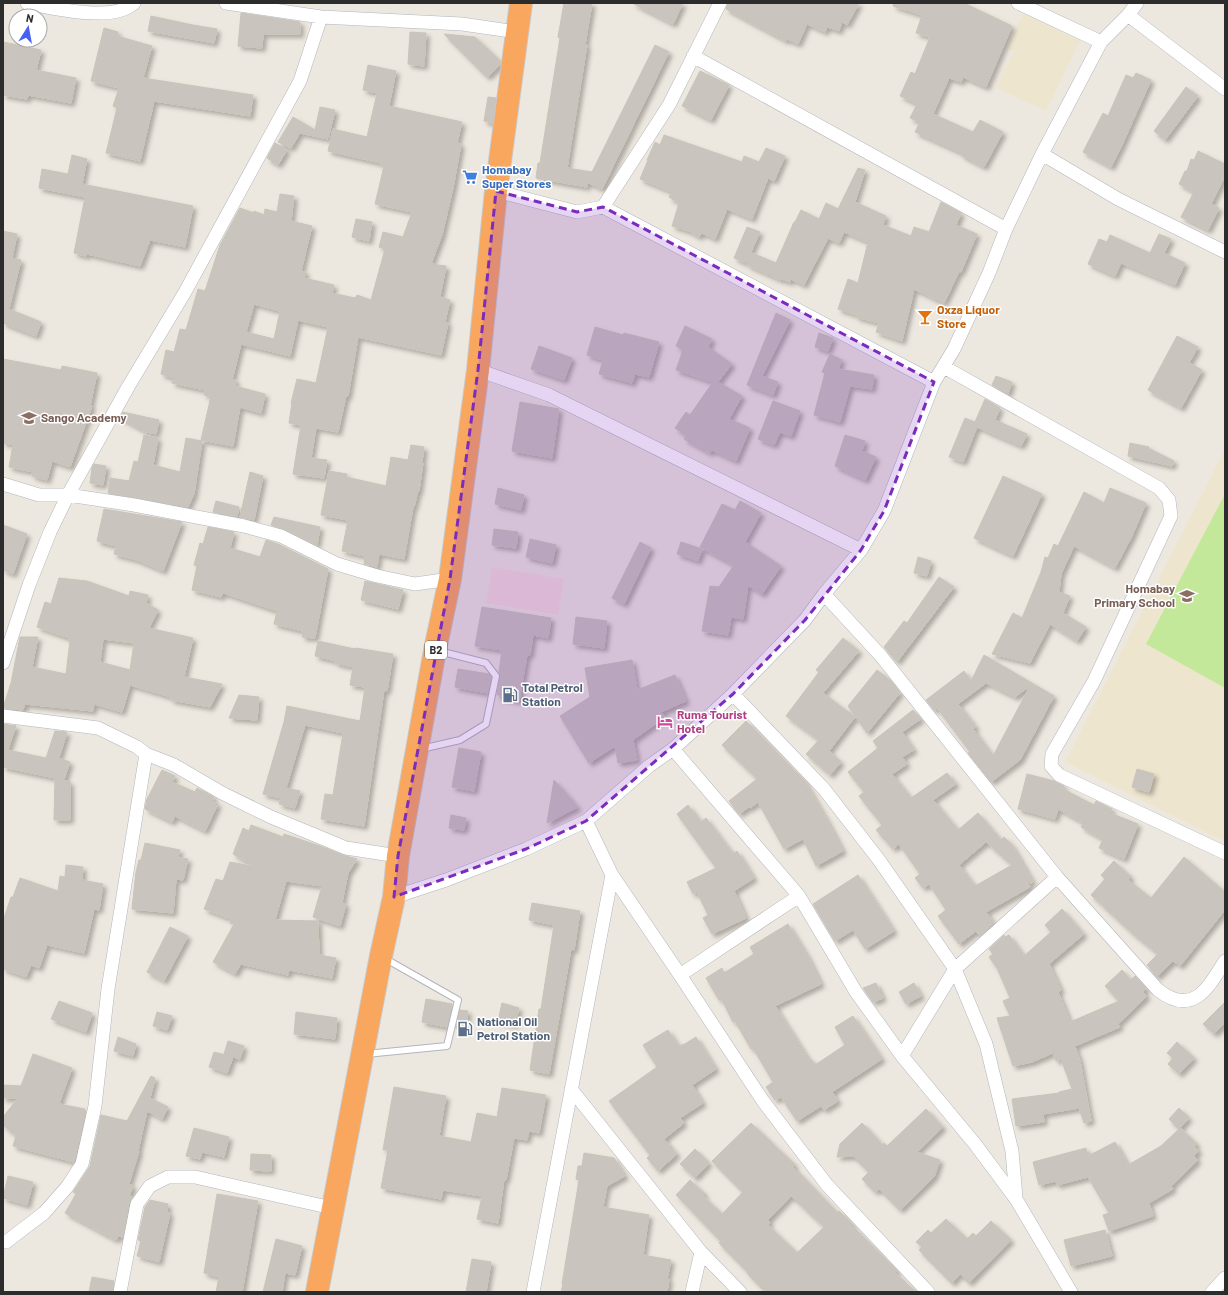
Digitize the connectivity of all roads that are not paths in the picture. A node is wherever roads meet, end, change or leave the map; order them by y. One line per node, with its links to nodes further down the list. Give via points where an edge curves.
1 (27, 3): 2 (street, via 83,13 105,13 128,8)
2 (134, 3)
3 (226, 3): 9 (street)
4 (521, 3): 10 (highway, B2)
5 (720, 3): 12 (street)
6 (1018, 3): 11 (street)
7 (1137, 3): 8 (street)
8 (1128, 16): 11 (street); 13 (street)
9 (321, 17): 10 (street, via 462,24); 23 (street, via 300,81 185,292)
10 (517, 32): 15 (highway, B2)
11 (1101, 42): 14 (street)
12 (693, 56): 16 (street, via 669,105); 17 (street)
13 (1225, 89)
14 (1042, 154): 17 (street); 18 (street, via 1118,199)
15 (496, 191): 16 (street, via 577,212); 20 (highway, B2)
16 (603, 207): 21 (street)
17 (1006, 229): 19 (street, via 989,273)
18 (1225, 252)
19 (944, 367): 21 (street); 35 (street, via 1159,488 1169,500 1171,516 1094,681 1052,754 1051,766 1059,776)
20 (478, 370): 24 (street, via 549,395); 25 (highway, B2)
21 (934, 382): 24 (street, via 884,511)
22 (3, 484): 23 (street, via 39,495)
23 (68, 495): 25 (street, via 244,526 281,536 337,564 377,576 415,584); 28 (street, via 29,585)
24 (861, 550): 26 (street)
25 (450, 579): 27 (highway, B2)
26 (824, 594): 29 (street, via 805,620); 38 (street, via 881,656)
27 (436, 650): 32 (highway, B2); 32 (lane, via 486,663 496,676 486,724 460,740)
28 (3, 663)
29 (733, 694): 31 (street); 43 (street, via 824,789 879,860)
30 (3, 716): 33 (street, via 98,728)
31 (673, 749): 34 (street, via 649,766); 39 (street)
32 (417, 750): 36 (highway, B2)
33 (146, 754): 36 (street, via 174,765 271,817 346,848); 50 (street, via 108,989 95,1106 82,1164 67,1187 44,1213)
34 (586, 821): 37 (street); 40 (street, via 526,849)
35 (1225, 853)
36 (398, 856): 40 (highway, B2)
37 (612, 875): 44 (street); 47 (street)
38 (1057, 877): 42 (street, via 1167,997 1177,1001 1198,997 1206,990); 43 (street)
39 (798, 896): 44 (street); 46 (street, via 856,992)
40 (394, 898): 41 (highway, B2)
41 (380, 956): 45 (highway, B2); 45 (lane, via 458,1000 447,1046)
42 (1225, 961)
43 (955, 969): 46 (street); 48 (street, via 986,1044 1012,1151)
44 (680, 975): 58 (street, via 763,1101 827,1185)
45 (363, 1055): 49 (highway, B2)
46 (902, 1056): 48 (street, via 975,1144)
47 (571, 1089): 51 (street); 55 (street)
48 (1016, 1199): 59 (street)
49 (332, 1208): 53 (street, via 195,1177 168,1177 150,1186 137,1204); 54 (highway, B2)
50 (3, 1242)
51 (701, 1252): 56 (street); 57 (street)
52 (1225, 1278): 60 (street)
53 (120, 1292)
54 (317, 1292)
55 (533, 1292)
56 (692, 1292)
57 (740, 1292)
58 (928, 1292)
59 (1071, 1292)
60 (1212, 1292)

